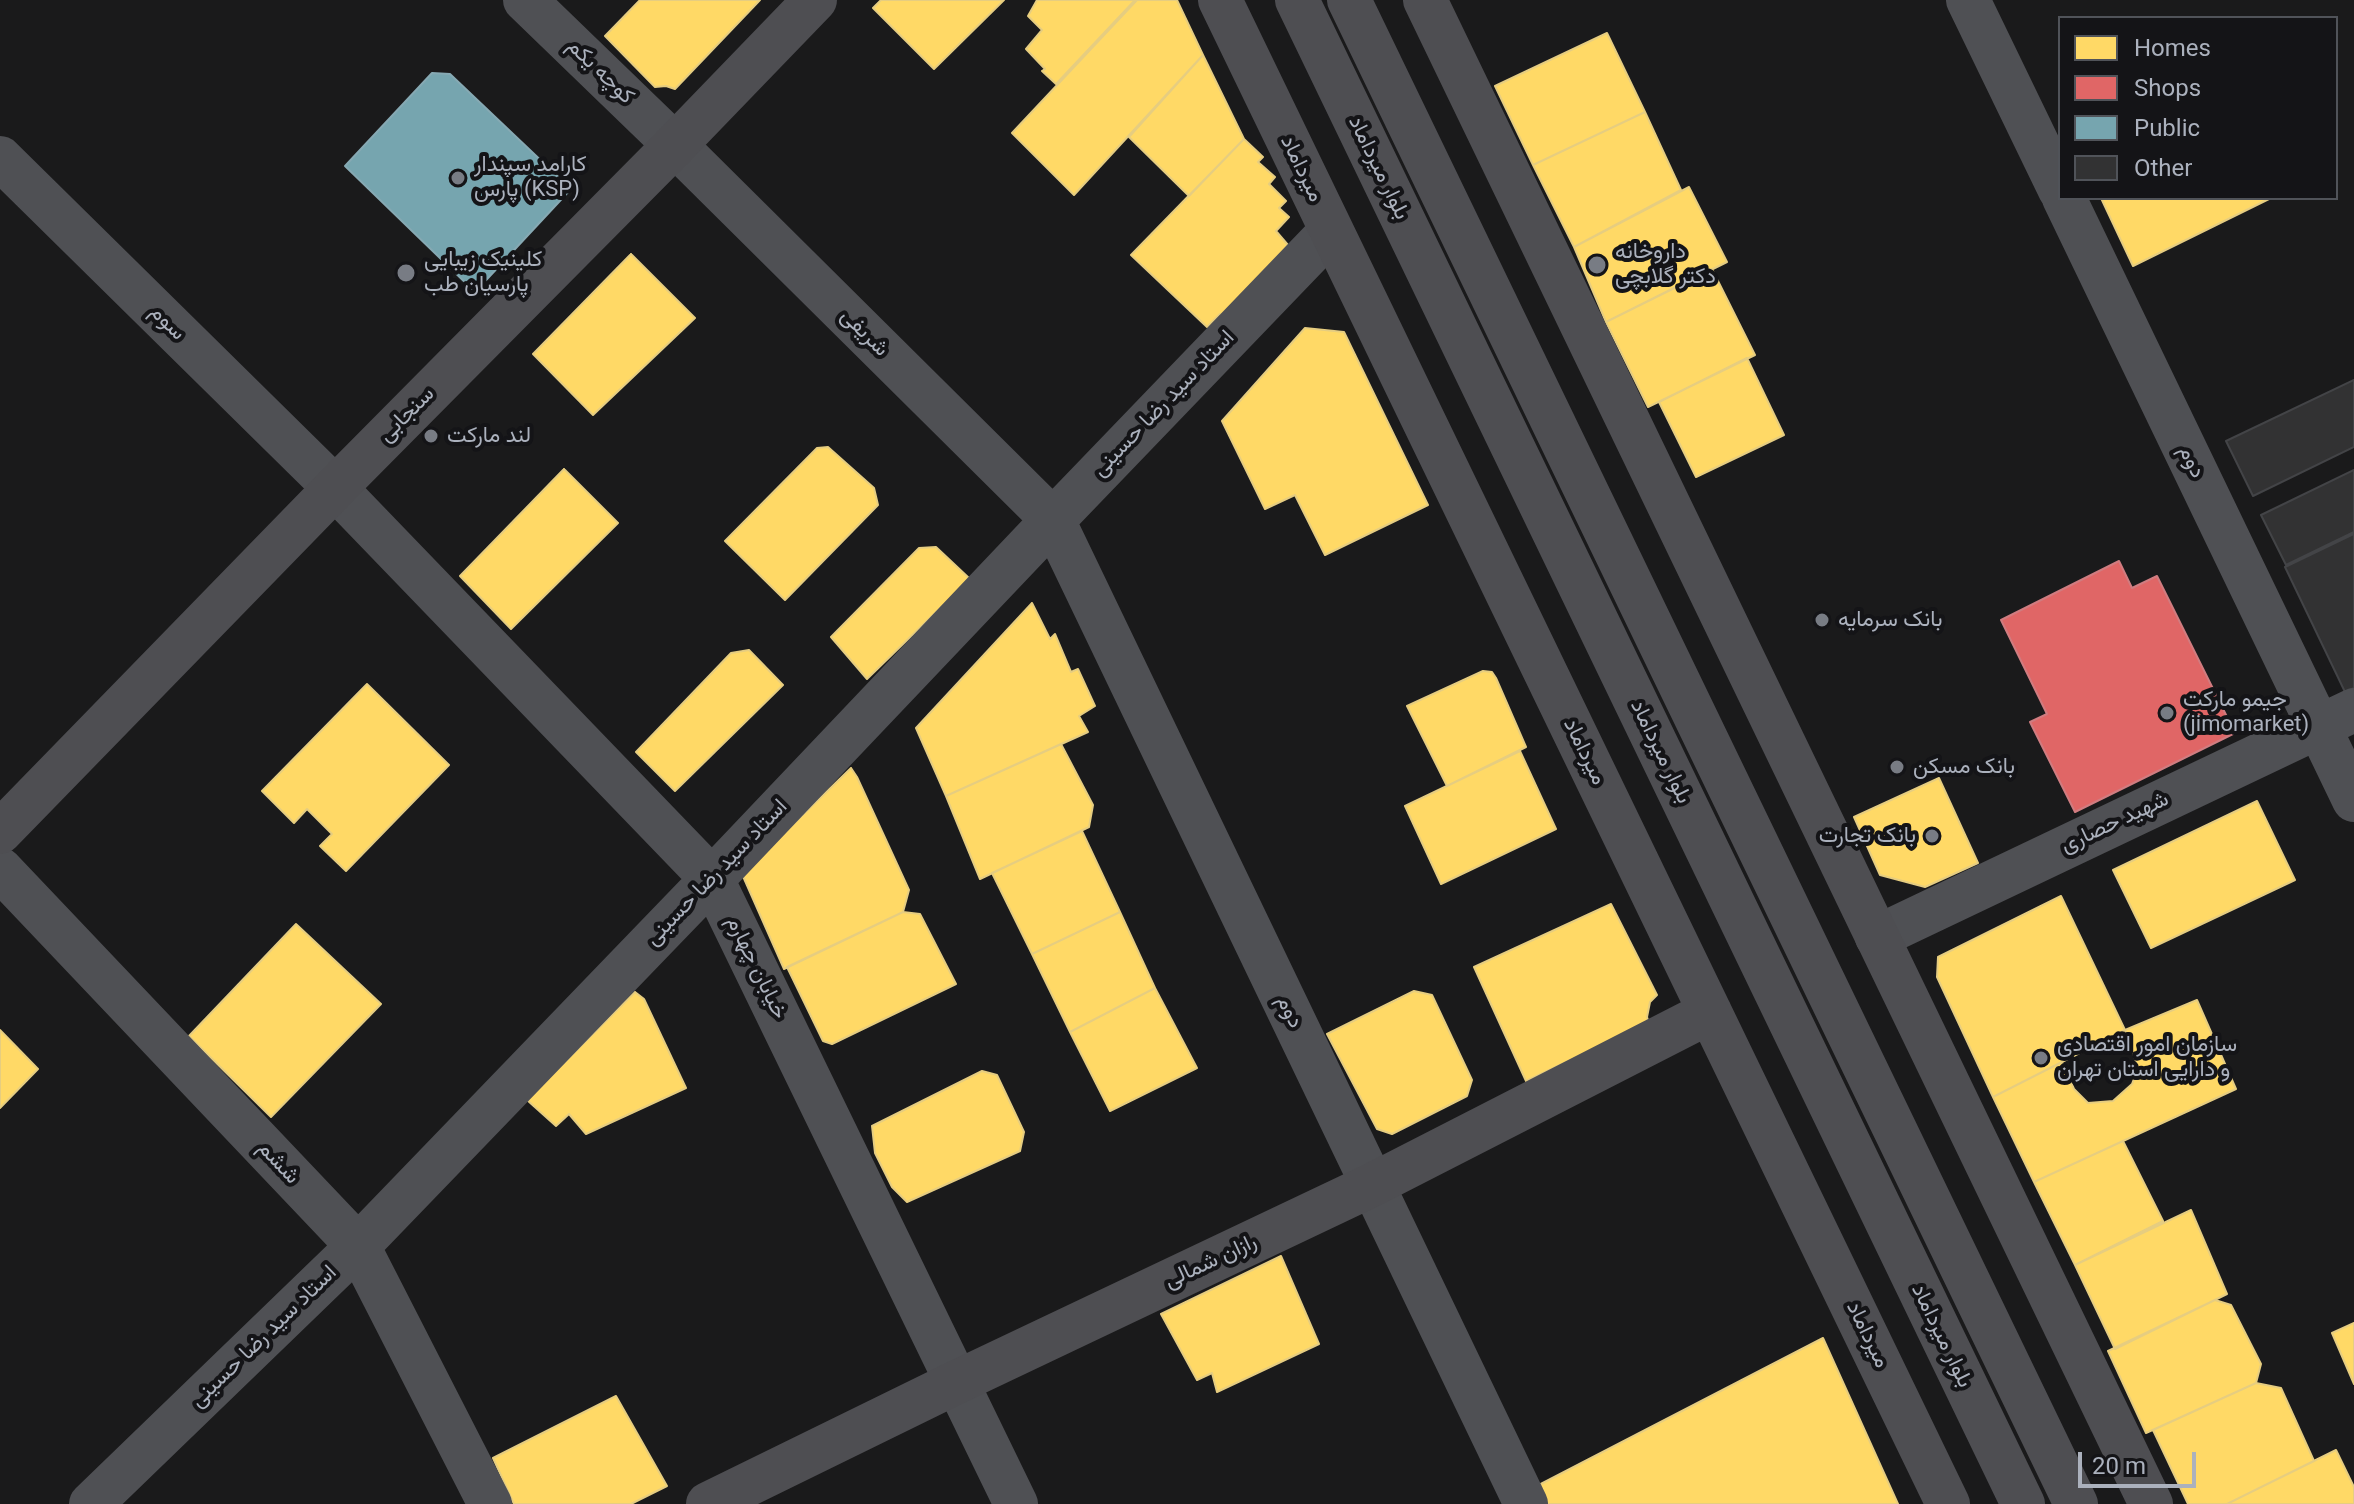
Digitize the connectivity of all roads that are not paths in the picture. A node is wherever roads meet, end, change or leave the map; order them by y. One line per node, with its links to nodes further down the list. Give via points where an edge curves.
1 (525, 0): 8 (street, کوچه یکم)
2 (815, 0): 8 (main road, سنجابی)
3 (1220, 0): 12 (main road, میرداماد)
4 (1297, 0): 31 (main road, بلوار میرداماد)
5 (1349, 0): 32 (main road)
6 (1425, 0): 20 (main road)
7 (1968, 0): 10 (street)
8 (675, 145): 13 (main road, سنجابی); 14 (street, شریفی)
9 (0, 158): 13 (street, سوم)
10 (2058, 186)
11 (2065, 200): 15 (street, دوم)
12 (1331, 231): 14 (street, استاد سید رضا حسینی); 21 (main road, میرداماد)
13 (335, 488): 17 (main road, سنجابی); 19 (street, خیابان چهارم)
14 (1053, 520): 19 (street, استاد سید رضا حسینی); 22 (street, دوم)
15 (2336, 719): 16 (street, دوم); 20 (street, شهید حصاری)
16 (2354, 800)
17 (0, 832)
18 (0, 869): 23 (street, ششم)
19 (712, 879): 23 (street, استاد سید رضا حسینی); 24 (street, خیابان چهارم)
20 (1877, 937): 33 (main road)
21 (1710, 1012): 22 (main road, رازان شمالی); 30 (main road, میرداماد)
22 (1372, 1185): 24 (main road, رازان شمالی); 29 (street, دوم)
23 (358, 1246): 25 (street, استاد سید رضا حسینی); 26 (street, ششم)
24 (957, 1382): 27 (main road, رازان شمالی); 28 (street, خیابان چهارم)
25 (91, 1504)
26 (490, 1504)
27 (708, 1504)
28 (1016, 1504)
29 (1526, 1504)
30 (1948, 1504)
31 (2023, 1504)
32 (2076, 1504)
33 (2151, 1504)

